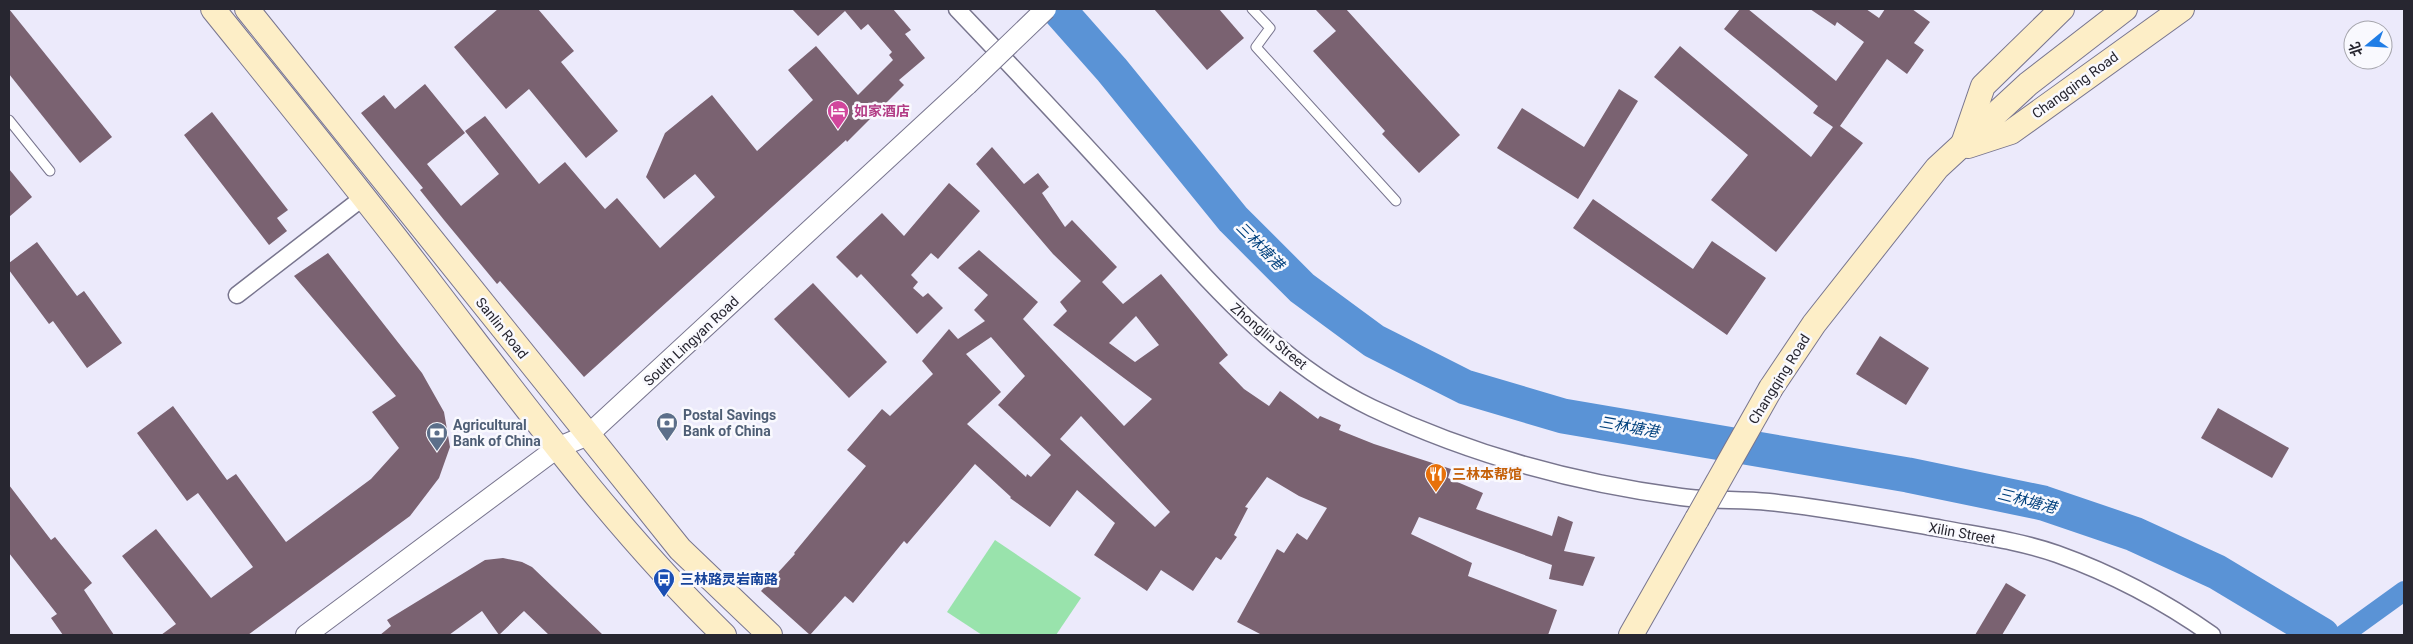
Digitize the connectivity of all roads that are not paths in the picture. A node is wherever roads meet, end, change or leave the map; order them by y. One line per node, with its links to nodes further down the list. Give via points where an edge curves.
1 (213, 9): 12 (main road, Sanlin Road)
2 (247, 9): 15 (main road, Sanlin Road)
3 (958, 9): 17 (street, Zhonglin Street, via 1202,275 1290,358 1370,407 1444,439 1501,459)
4 (1046, 9): 15 (street, South Lingyan Road, bridge)
5 (1252, 9): 13 (lane, via 1270,28 1256,47)
6 (2062, 9): 10 (main road, via 1983,86)
7 (2126, 9): 10 (main road, Changqing Road, via 2028,84)
8 (2182, 9): 10 (main road, Changqing Road, via 2011,132)
9 (9, 120): 11 (lane)
10 (1961, 148): 17 (main road, Changqing Road, bridge, via 1937,168 1900,212 1814,324)
11 (50, 170)
12 (365, 196): 14 (street); 16 (main road, Sanlin Road)
13 (1396, 201)
14 (238, 295)
15 (588, 435): 16 (street, South Lingyan Road); 20 (main road, Sanlin Road, via 680,548)
16 (557, 448): 18 (street, South Lingyan Road); 19 (main road, Sanlin Road, via 679,592)
17 (1694, 508): 21 (main road, Changqing Road); 22 (street, Xilin Street, via 1743,500 1810,507 2015,542 2106,573 2154,597)
18 (306, 635)
19 (724, 635)
20 (770, 635)
21 (1631, 635)
22 (2212, 635)

